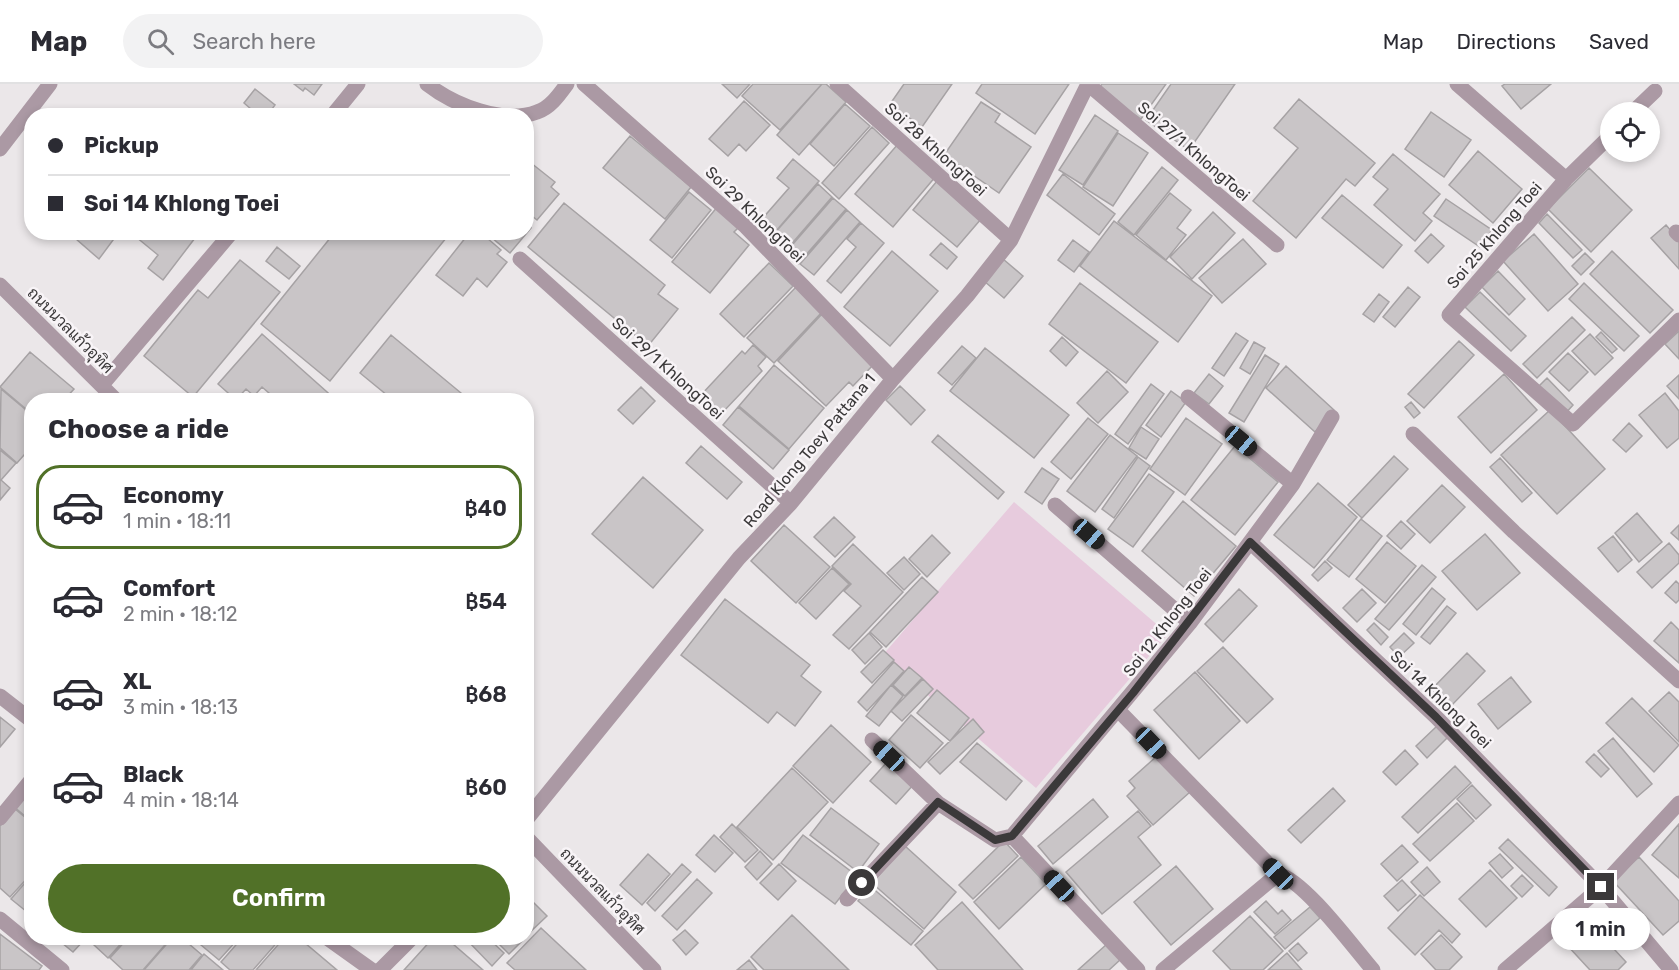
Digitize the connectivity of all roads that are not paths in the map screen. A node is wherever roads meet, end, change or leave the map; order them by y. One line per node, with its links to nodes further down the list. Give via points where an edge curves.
1 (50, 84): 11 (street)
2 (358, 84): 12 (street)
3 (427, 84): 13 (street)
4 (567, 84): 14 (street, via 553,102)
5 (584, 84): 25 (street, Soi 29 KhlongToei, via 746,227)
6 (837, 84): 20 (street, Soi 28 KhlongToei)
7 (1088, 84): 20 (street, Road Klong Toey Pattana 1); 21 (street, Soi 27/1 KhlongToei)
8 (1456, 84): 18 (street, Soi 25 Khlong Toei)
9 (1653, 86): 10 (street)
10 (1641, 102)
11 (32, 108)
12 (338, 108)
13 (474, 108)
14 (534, 113)
15 (24, 118): 17 (street)
16 (1600, 146): 18 (street)
17 (0, 149)
18 (1566, 179): 24 (street, Soi 25 Khlong Toei, via 1449,315 1573,424)
19 (225, 240): 26 (street)
20 (1011, 240): 25 (street, Road Klong Toey Pattana 1)
21 (1277, 245)
22 (520, 259): 32 (street, Soi 29/1 KhlongToei)
23 (0, 285): 26 (street, ถนนนวลแก้วอุทิศ)
24 (1679, 320)
25 (893, 379): 32 (street, Road Klong Toey Pattana 1)
26 (102, 385): 27 (street, ถนนนวลแก้วอุทิศ)
27 (109, 393)
28 (1188, 397): 31 (street)
29 (1332, 417): 31 (street, Soi 12 Khlong Toei)
30 (1413, 434): 36 (street, via 1514,532)
31 (1293, 484): 34 (street, Soi 12 Khlong Toei)
32 (791, 503): 44 (street, Road Klong Toey Pattana 1, via 739,558)
33 (1055, 505): 35 (street)
34 (1250, 542): 35 (street, Soi 12 Khlong Toei); 49 (street, Soi 14 Khlong Toei, via 1436,717)
35 (1190, 623): 38 (street, Soi 12 Khlong Toei)
36 (1679, 681)
37 (0, 696): 39 (street)
38 (1119, 711): 46 (street, Soi 12 Khlong Toei); 48 (street)
39 (24, 715)
40 (872, 740): 42 (street)
41 (24, 789): 45 (street)
42 (938, 802): 46 (street, via 995,840); 50 (street)
43 (1679, 803): 49 (street)
44 (534, 810)
45 (0, 818)
46 (1012, 836): 60 (street)
47 (534, 845): 59 (street, ถนนนวลแก้วอุทิศ)
48 (1278, 874): 61 (street); 62 (street, via 1302,888)
49 (1601, 887): 63 (street); 64 (street, Soi 14 Khlong Toei)
50 (847, 899)
51 (0, 919): 52 (street)
52 (24, 939)
53 (32, 945): 56 (street)
54 (337, 945): 57 (street)
55 (405, 945): 58 (street)
56 (62, 970)
57 (372, 970)
58 (380, 970)
59 (654, 970)
60 (1138, 970)
61 (1163, 970)
62 (1373, 970)
63 (1505, 970)
64 (1671, 970)

